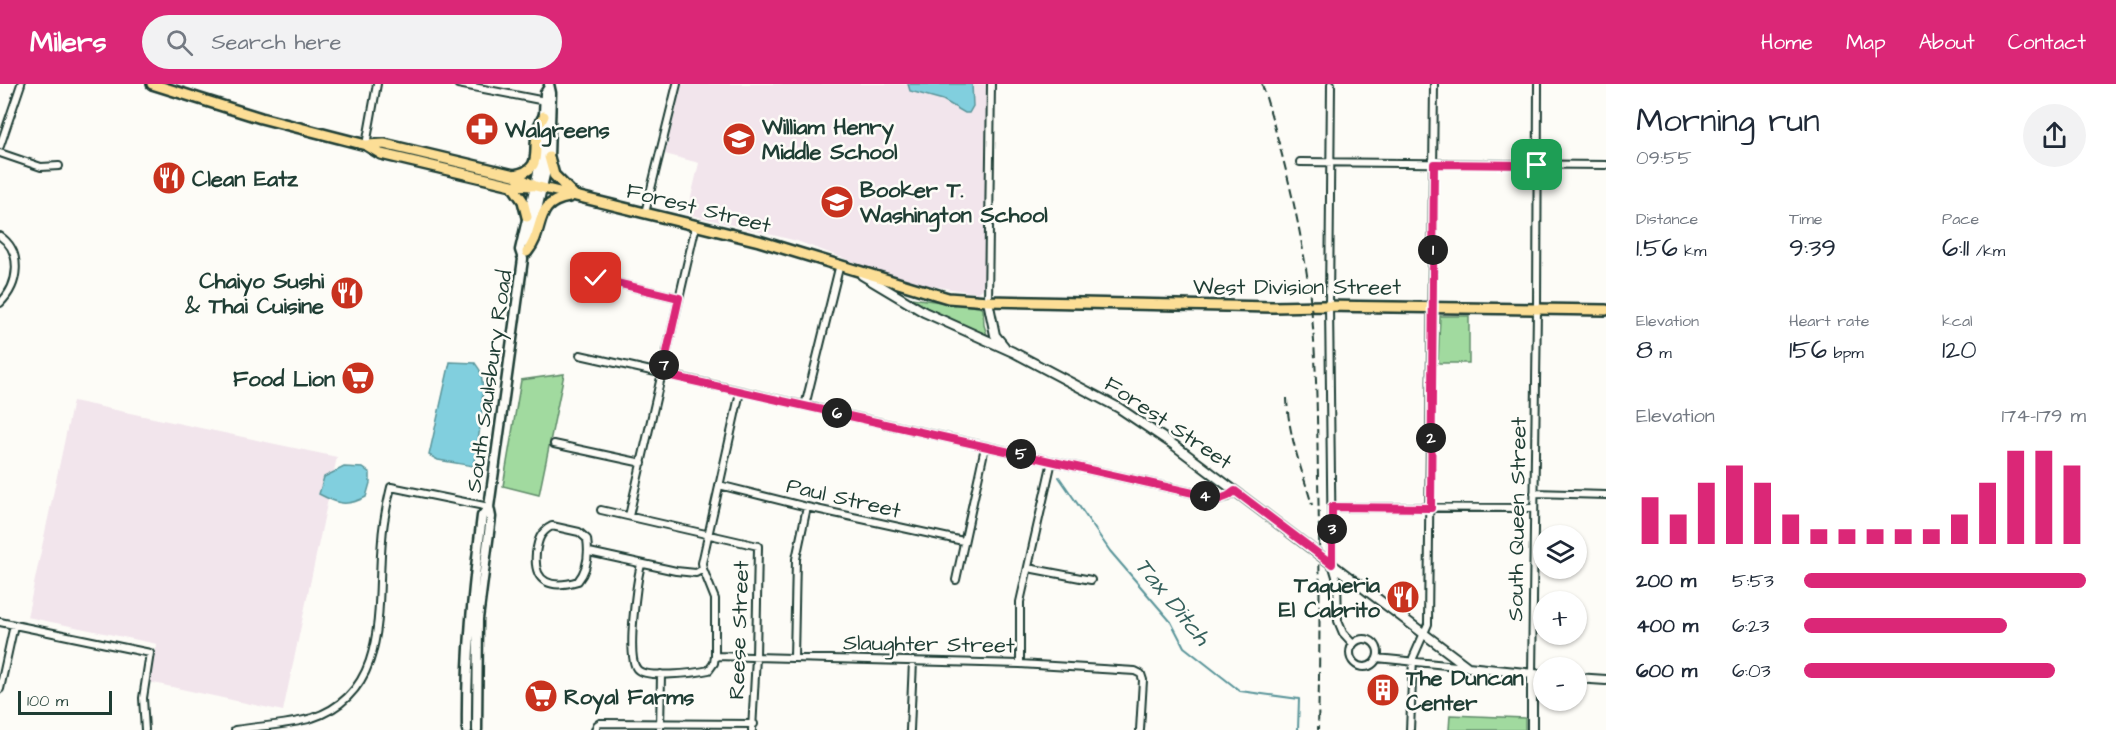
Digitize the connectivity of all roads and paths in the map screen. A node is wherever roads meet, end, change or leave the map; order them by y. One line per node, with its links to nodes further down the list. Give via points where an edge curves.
1 (21, 84): 15 (street)
2 (152, 84): 14 (highway, Forest Street)
3 (377, 84): 14 (street)
4 (458, 84): 11 (street)
5 (677, 84): 27 (street)
6 (991, 84): 36 (street)
7 (1330, 84): 19 (street)
8 (1434, 84): 20 (street)
9 (1538, 84): 21 (street, South Queen Street)
10 (549, 85): 12 (main road); 17 (main road)
11 (474, 86): 12 (street)
12 (545, 101): 13 (main road)
13 (544, 116): 24 (highway, via 538,129 534,164); 25 (main road)
14 (366, 145): 24 (highway, Forest Street, via 384,144)
15 (0, 146)
16 (0, 153): 23 (street, via 41,167)
17 (549, 157): 25 (main road); 26 (highway, via 554,175)
18 (1300, 162): 19 (street)
19 (1329, 162): 20 (street); 38 (street)
20 (1434, 164): 21 (street); 39 (street)
21 (1537, 165): 22 (street); 40 (street, South Queen Street)
22 (1606, 165)
23 (59, 166)
24 (513, 180): 25 (highway, Forest Street); 28 (highway)
25 (538, 187): 26 (highway, Forest Street); 28 (main road, South Saulsbury Road); 31 (main road, South Saulsbury Road)
26 (576, 196): 27 (highway, Forest Street); 31 (highway, via 558,199 545,208 536,242)
27 (645, 213): 29 (highway, Forest Street)
28 (527, 217): 31 (main road, South Saulsbury Road, via 520,250)
29 (696, 225): 32 (highway, Forest Street); 35 (street)
30 (0, 236): 37 (street, via 9,245 16,272)
31 (525, 255): 55 (main road, South Saulsbury Road)
32 (840, 264): 33 (highway, Forest Street); 46 (street)
33 (853, 269): 36 (highway, Forest Street, via 948,298); 42 (street, Forest Street, via 924,312)
34 (596, 278): 35 (street)
35 (679, 298): 44 (street)
36 (988, 301): 38 (highway, West Division Street); 42 (street, Forest Street, via 995,335)
37 (0, 303)
38 (1329, 306): 39 (highway, West Division Street); 57 (street)
39 (1432, 307): 40 (highway, West Division Street); 58 (street)
40 (1537, 309): 41 (highway, West Division Street); 53 (street, South Queen Street)
41 (1606, 310)
42 (1013, 352): 52 (street, Forest Street, via 1119,408)
43 (580, 355): 44 (street)
44 (662, 374): 45 (street); 50 (street)
45 (740, 392): 46 (street); 51 (street, Reese Street)
46 (805, 406): 48 (street)
47 (554, 444): 50 (street)
48 (985, 447): 49 (street); 63 (street)
49 (1052, 461): 52 (street, via 1220,499); 67 (street)
50 (642, 463): 61 (street)
51 (719, 485): 56 (street, Paul Street); 62 (street, Reese Street)
52 (1235, 491): 66 (street, Forest Street)
53 (1534, 493): 54 (street); 59 (street, South Queen Street)
54 (1606, 495)
55 (489, 507): 88 (main road, South Saulsbury Road, via 478,619); 91 (main road, South Saulsbury Road, via 482,516 469,621); 93 (street, via 391,487 382,540 379,622 367,670 349,695 327,711 300,720)
56 (807, 507): 63 (street, Paul Street); 77 (street, via 796,559)
57 (1332, 507): 58 (street); 66 (street)
58 (1431, 508): 59 (street); 73 (street, via 1428,624)
59 (1534, 508): 84 (street, South Queen Street)
60 (601, 510): 61 (street, Reese Street)
61 (629, 516): 62 (street, Reese Street)
62 (708, 534): 68 (street, Reese Street); 76 (street, Reese Street, via 758,546)
63 (963, 542): 69 (street)
64 (589, 552): 64 (street, via 587,539 579,532 552,526 540,536 536,572 556,585 578,581); 65 (street)
65 (640, 564): 68 (street, via 692,573); 83 (street, via 633,664 643,673)
66 (1332, 564): 73 (street, Forest Street); 74 (street, via 1337,580 1338,621)
67 (1028, 568): 70 (street); 81 (street, via 1020,602)
68 (703, 569): 75 (street, via 715,599)
69 (956, 580)
70 (1091, 580)
71 (0, 622): 72 (street)
72 (14, 625): 87 (street); 92 (street, via 150,653 143,698)
73 (1423, 633): 80 (street); 82 (street, Forest Street)
74 (1353, 644): 78 (street, via 1359,639 1369,640 1377,647); 78 (street, via 1351,658 1359,666 1371,665)
75 (715, 656): 76 (street, Slaughter Street); 83 (street, via 709,670)
76 (756, 657): 77 (street, Slaughter Street); 90 (street, Reese Street)
77 (794, 658): 79 (street, Slaughter Street)
78 (1377, 658): 80 (street)
79 (913, 661): 81 (street, Slaughter Street); 95 (street)
80 (1413, 662): 82 (street); 97 (street)
81 (1020, 663): 96 (street, Slaughter Street, via 1141,674)
82 (1468, 667): 84 (street)
83 (661, 674): 89 (street)
84 (1532, 674): 98 (street, South Queen Street)
85 (1587, 679): 86 (street)
86 (1606, 680)
87 (0, 689)
88 (478, 727)
89 (660, 727): 90 (street); 94 (street, via 600,723)
90 (753, 727)
91 (466, 728)
92 (145, 730)
93 (235, 730)
94 (595, 730)
95 (910, 730)
96 (1140, 730)
97 (1410, 730)
98 (1532, 730)

